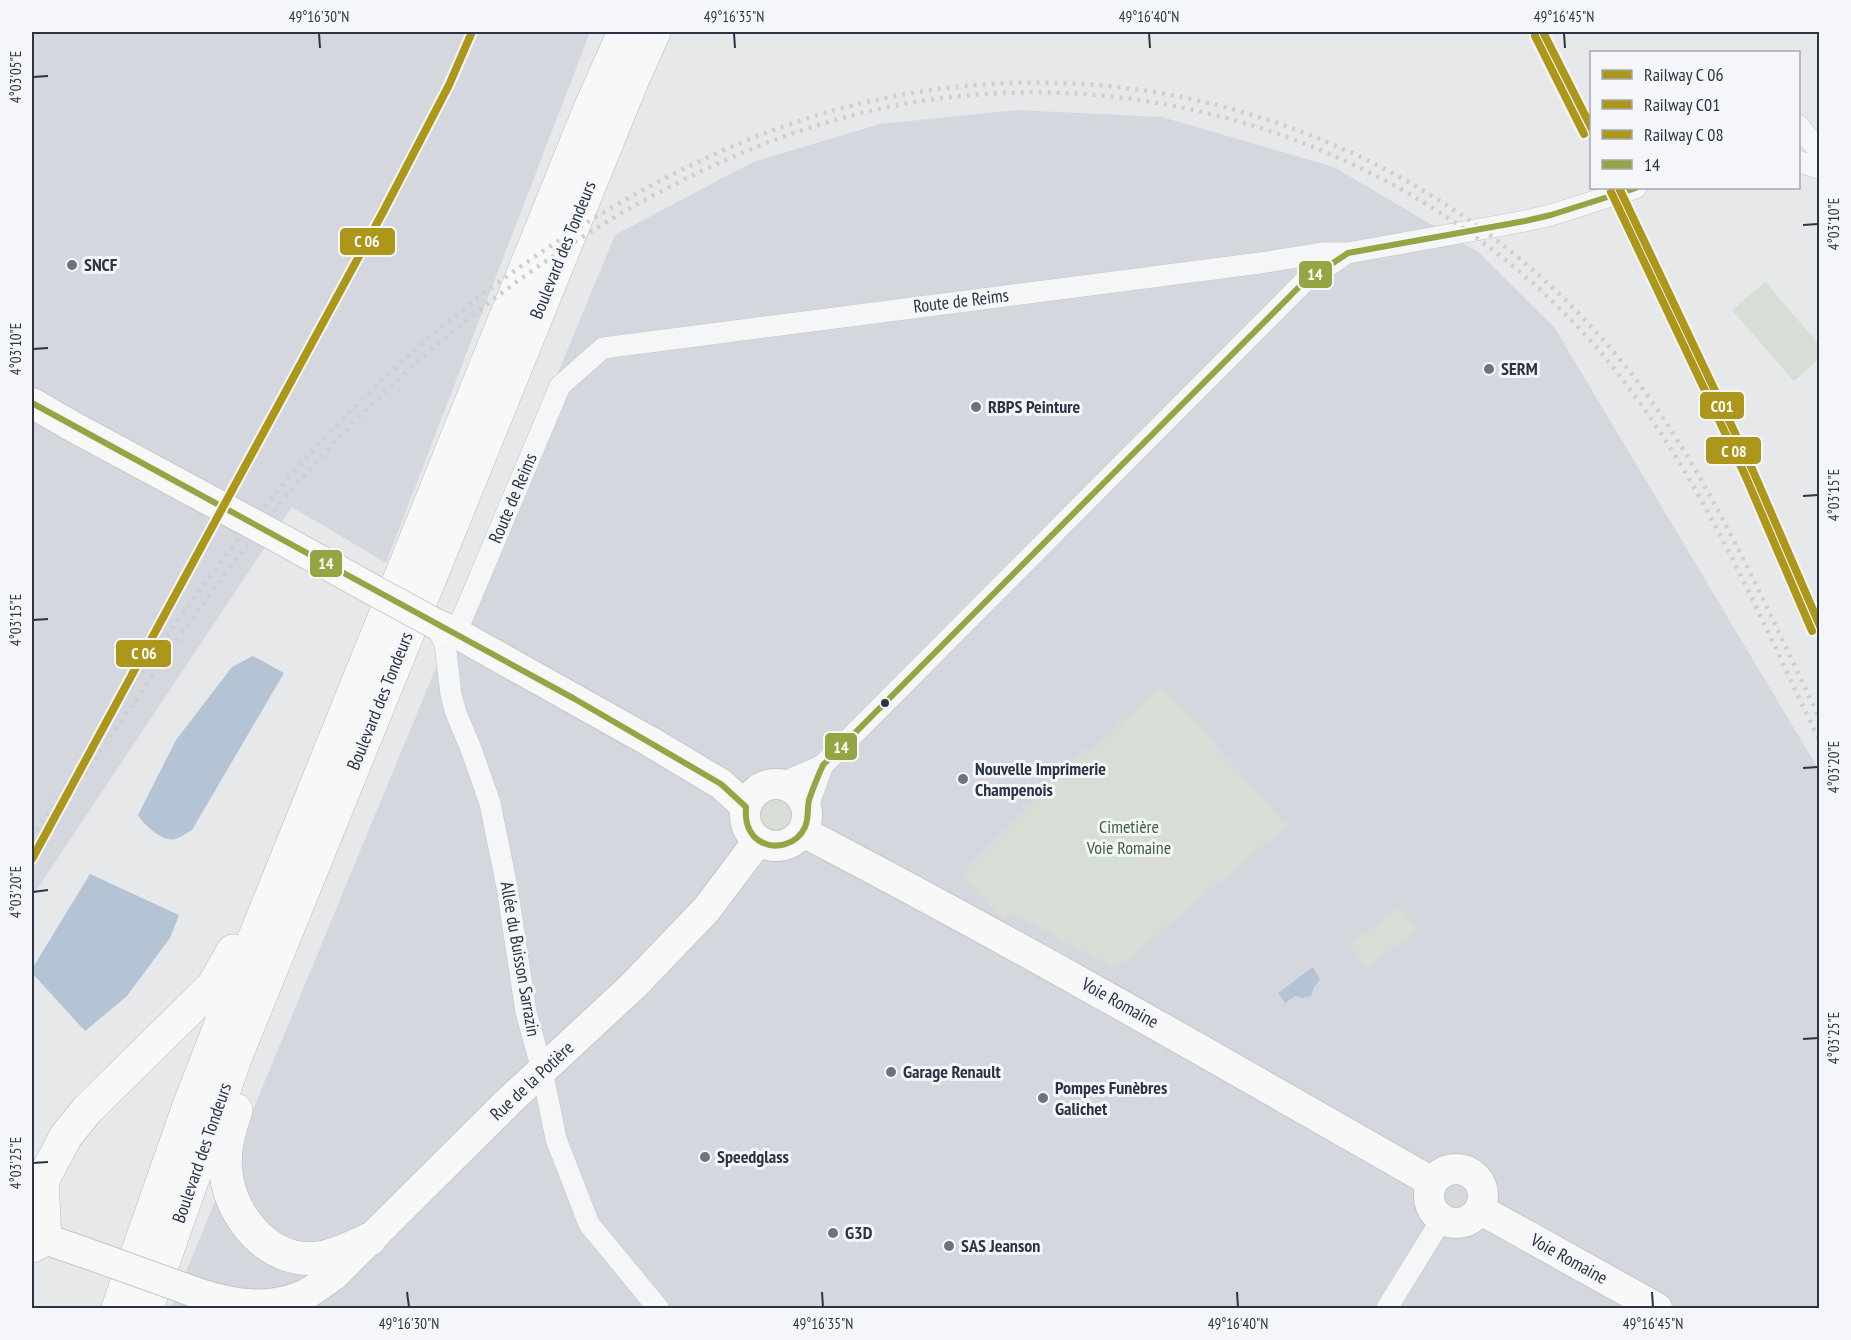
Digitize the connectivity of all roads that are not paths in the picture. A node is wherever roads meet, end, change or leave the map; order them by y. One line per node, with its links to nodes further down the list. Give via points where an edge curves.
1 (624, 32): 13 (highway, Boulevard des Tondeurs)
2 (654, 32): 18 (highway, Boulevard des Tondeurs)
3 (1800, 127): 4 (street)
4 (1820, 152)
5 (1800, 162): 6 (street)
6 (1820, 169)
7 (1633, 189): 8 (street, Route de Reims, via 1551,215)
8 (1348, 253): 9 (street, Route de Reims); 10 (street)
9 (1296, 257): 10 (street); 12 (street, Route de Reims, via 603,348 560,386)
10 (1303, 283): 14 (street)
11 (32, 403): 12 (main road, bridge)
12 (445, 628): 15 (main road, via 721,784); 19 (street, Allée du Buisson Sarrazin, via 451,695 490,803 526,1012)
13 (330, 750): 21 (highway, via 290,819 229,959 213,986 87,1110 66,1136); 27 (highway, Boulevard des Tondeurs, via 189,1106)
14 (823, 765): 15 (street); 16 (street)
15 (762, 793): 16 (main road, via 794,789 804,801); 17 (main road, via 747,826)
16 (805, 820): 17 (main road, via 796,839 787,844 767,845); 20 (main road, Voie Romaine, via 928,897)
17 (758, 841): 19 (main road, Rue de la Potière, via 706,910 633,986)
18 (314, 865): 24 (highway, via 226,1141 226,1174 244,1221 263,1243 292,1257 318,1258); 28 (highway, Boulevard des Tondeurs, via 236,1056)
19 (543, 1070): 24 (main road, Rue de la Potière); 29 (street, Allée du Buisson Sarrazin, via 556,1139 589,1224)
20 (1432, 1182): 22 (main road, via 1446,1170 1472,1173 1483,1187); 23 (main road, via 1431,1207)
21 (37, 1186): 25 (highway)
22 (1480, 1210): 23 (main road, via 1475,1217 1459,1224); 31 (main road, Voie Romaine)
23 (1442, 1219): 30 (street)
24 (370, 1239): 26 (main road, Rue de la Potière, via 334,1275 308,1293)
25 (36, 1240): 26 (main road, Rue de la Potière, bridge)
26 (249, 1307)
27 (118, 1308)
28 (147, 1308)
29 (658, 1308)
30 (1387, 1308)
31 (1657, 1308)

